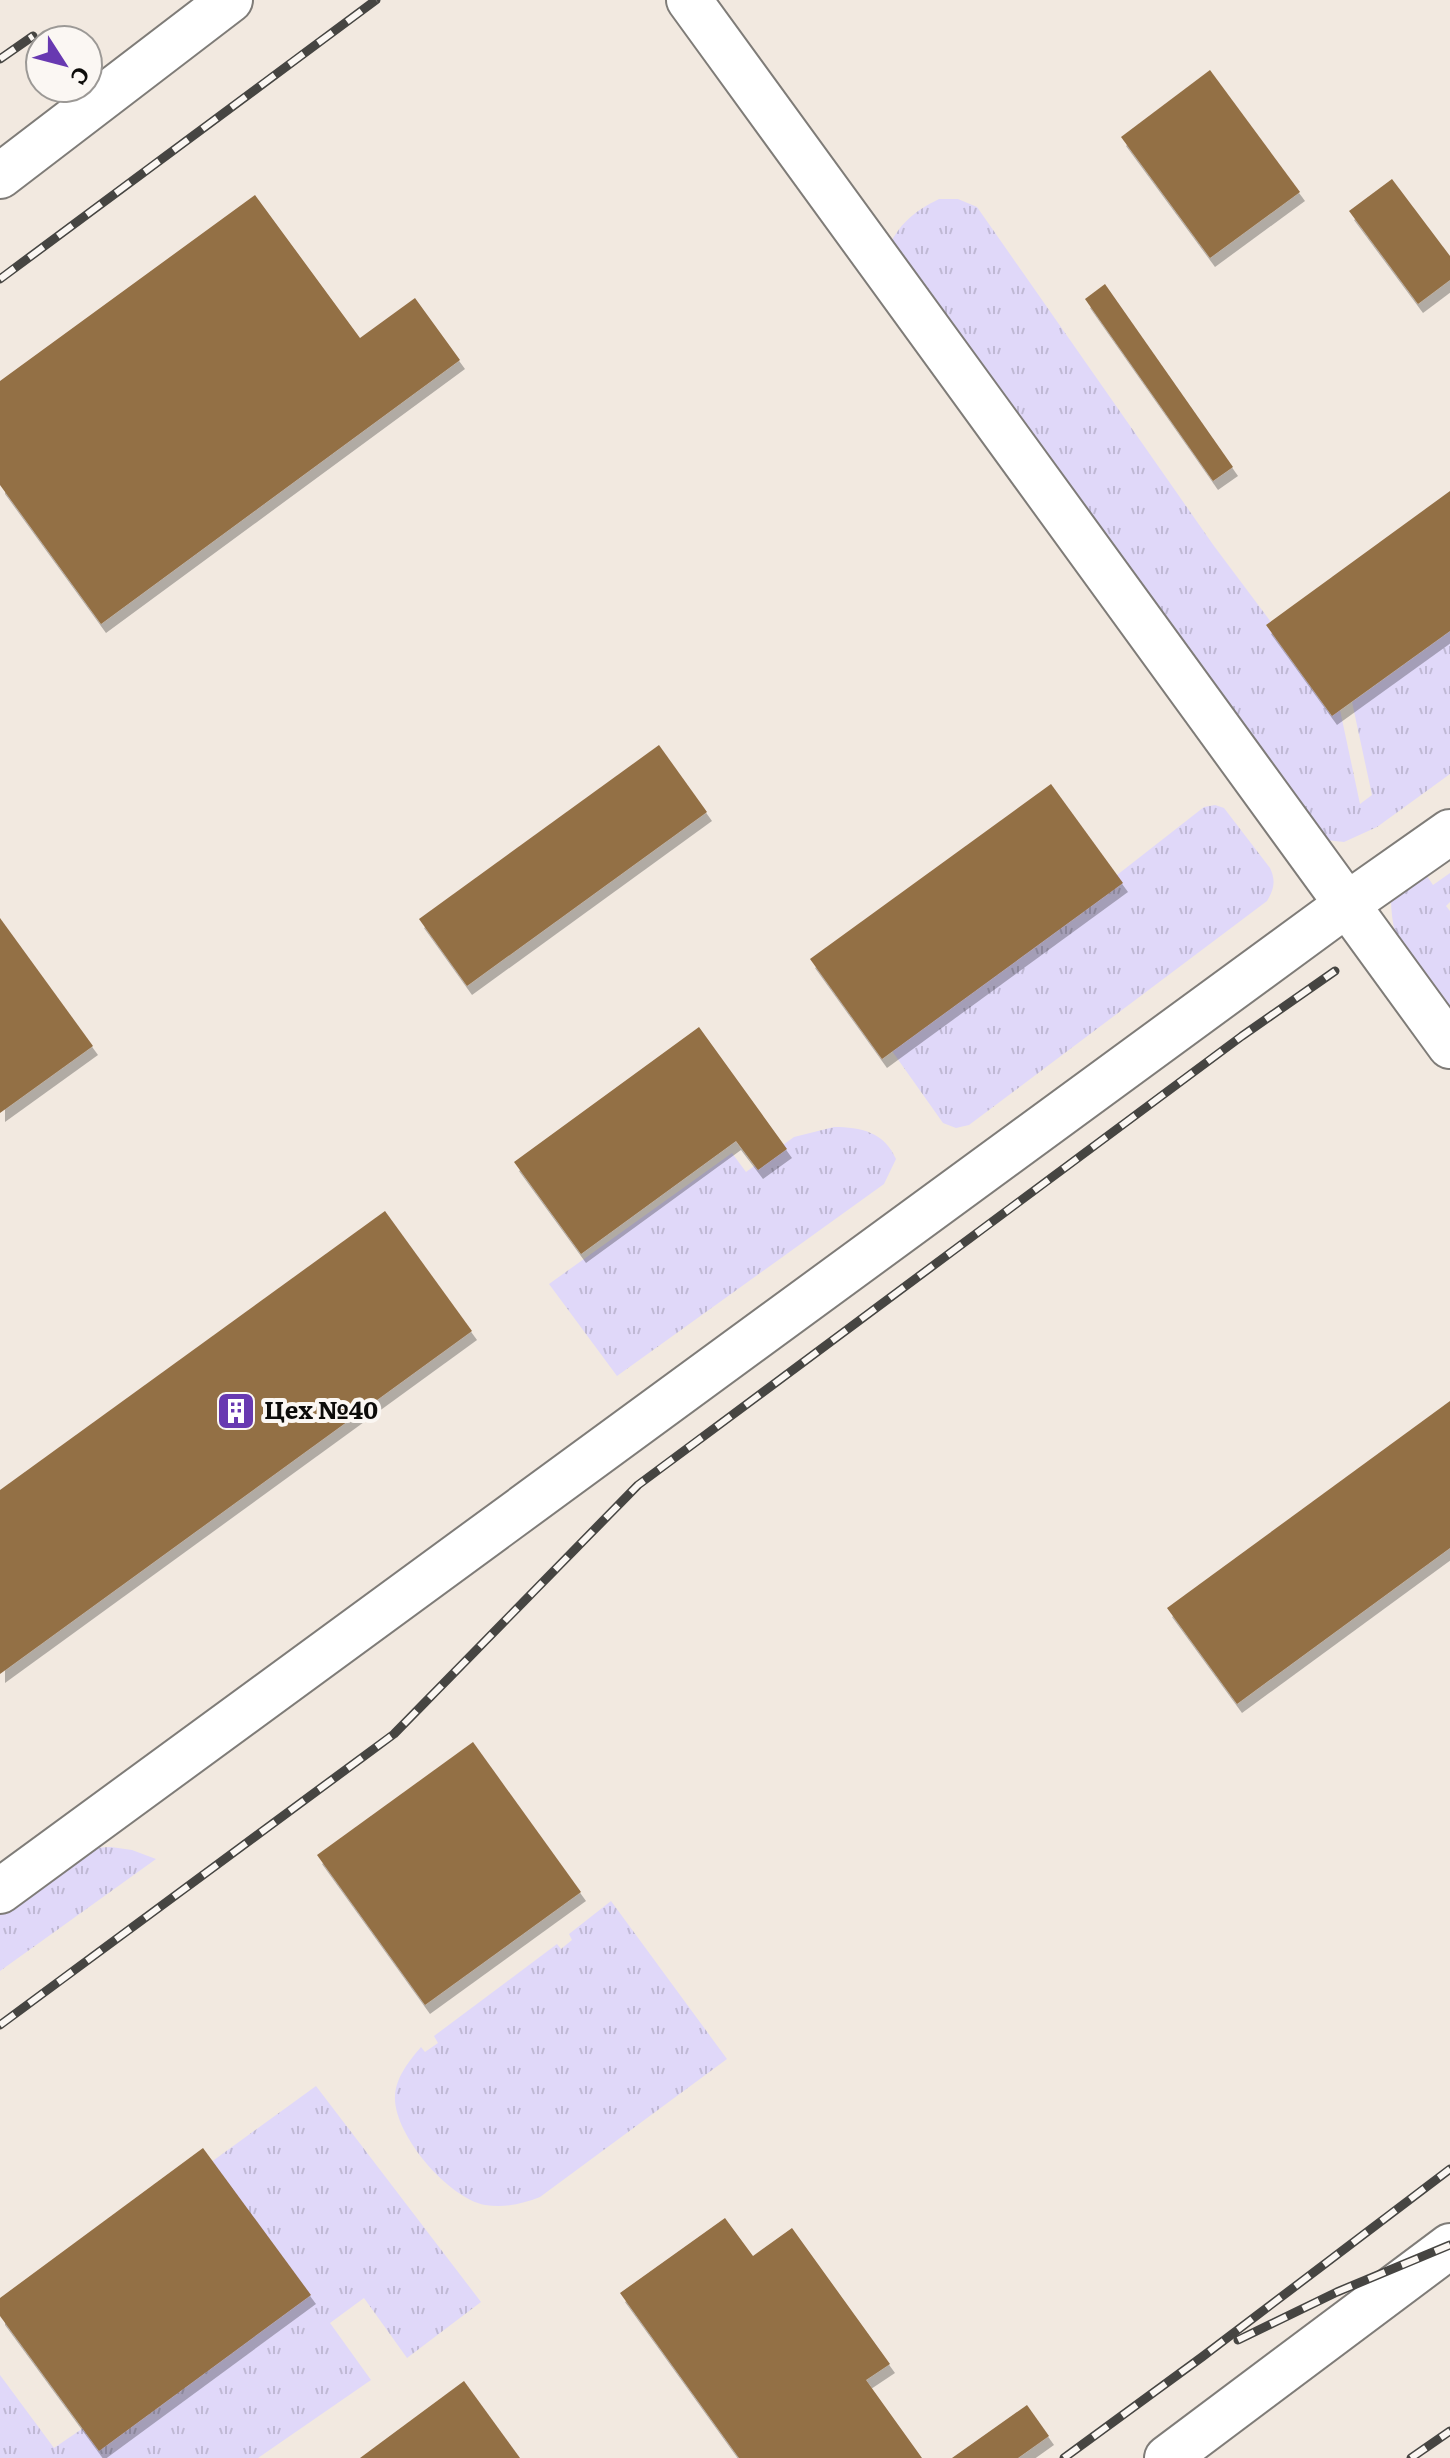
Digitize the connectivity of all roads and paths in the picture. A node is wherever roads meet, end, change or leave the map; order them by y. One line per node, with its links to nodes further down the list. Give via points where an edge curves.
1 (230, 0): 3 (lane)
2 (689, 0): 5 (lane)
3 (0, 176)
4 (1450, 832): 5 (lane)
5 (1346, 905): 6 (lane); 7 (lane)
6 (1450, 1046)
7 (0, 1891)
8 (1450, 2246): 9 (lane)
9 (1167, 2458)

